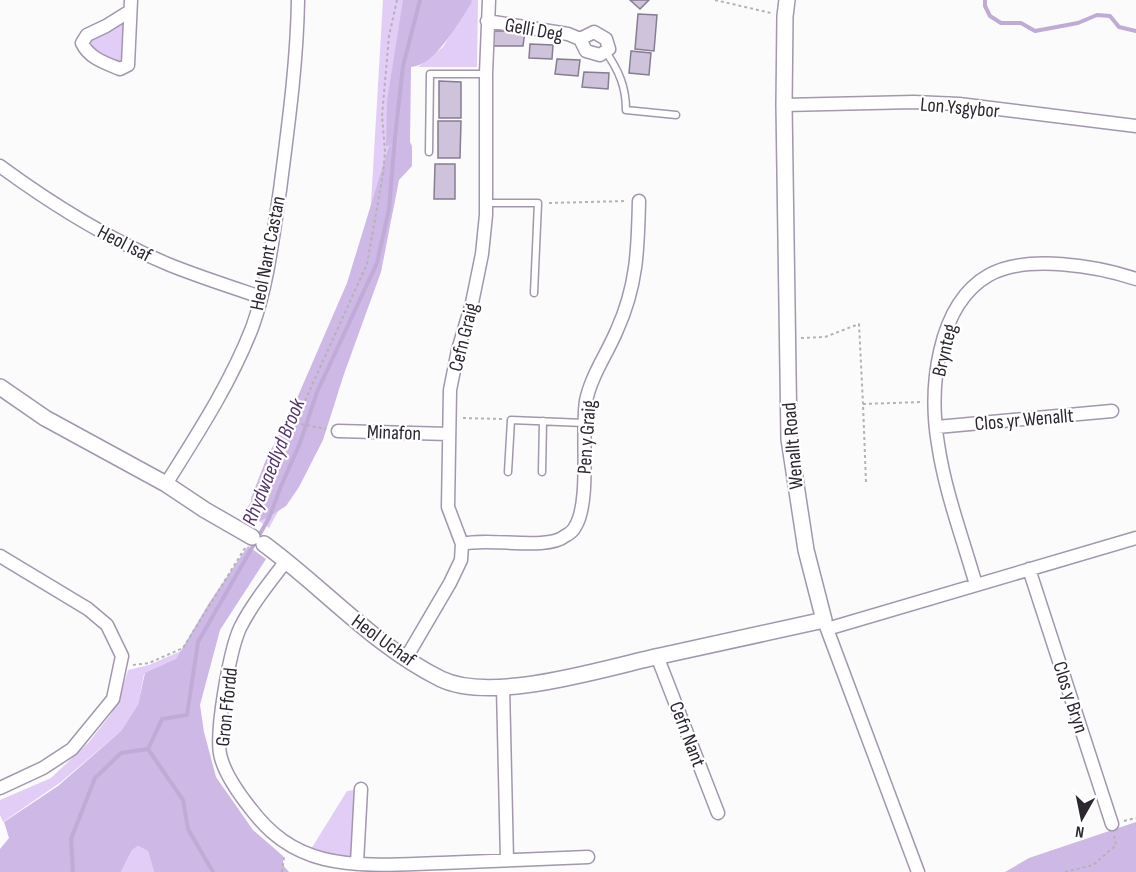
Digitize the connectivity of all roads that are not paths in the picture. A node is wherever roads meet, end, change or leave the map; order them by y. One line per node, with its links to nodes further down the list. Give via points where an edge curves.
1 (298, 0): 18 (street, Heol Nant Castan, via 292,91 272,246)
2 (489, 0): 5 (street, Cefn Graig)
3 (788, 0): 9 (street, Wenallt Road)
4 (130, 5): 4 (street, via 128,65 120,69 104,63 82,43 87,35 106,27)
5 (488, 21): 6 (street, Gelli Deg); 8 (street, Cefn Graig)
6 (580, 39): 7 (street, Gelli Deg, via 586,51); 7 (street, Gelli Deg, via 594,32 606,39)
7 (606, 52): 10 (lane, via 618,69 626,93 626,110)
8 (486, 74): 12 (lane, via 430,74); 15 (street, Cefn Graig)
9 (784, 105): 11 (street, Lon Ysgybor, via 959,104); 35 (street, Wenallt Road, via 789,439 806,550)
10 (676, 115)
11 (1136, 126)
12 (429, 152)
13 (0, 166): 18 (street, Heol Isaf, via 115,239 171,266)
14 (639, 201): 22 (street, Pen y Graig, via 635,278 618,328 592,380)
15 (486, 203): 17 (lane, via 538,203); 25 (street, Cefn Graig, via 482,254 450,390)
16 (1136, 279): 23 (street, Brynteg, via 1097,270 1021,264 990,275 969,291 954,311 944,336 937,372)
17 (534, 293)
18 (261, 297): 28 (street, Heol Nant Castan, via 232,374)
19 (0, 387): 28 (street, Heol Uchaf, via 45,418)
20 (1112, 411): 23 (street, Clos yr Wenallt)
21 (543, 421): 22 (lane); 26 (lane, via 511,420); 27 (lane)
22 (585, 423): 30 (street, Pen y Graig, via 582,498 574,529 562,539 540,543)
23 (936, 427): 34 (street, Brynteg, via 943,470)
24 (338, 431): 25 (street, Minafon)
25 (449, 434): 30 (street, Cefn Graig, via 448,507)
26 (508, 472)
27 (542, 472)
28 (166, 483): 32 (street, Heol Uchaf)
29 (1136, 538): 33 (street)
30 (462, 544): 37 (street, via 461,560 450,583)
31 (0, 556): 39 (street, via 88,609 107,625 122,656 113,699 72,749)
32 (286, 561): 37 (street, Heol Uchaf); 45 (street, Gron Ffordd, via 240,629 221,717 220,757 239,793 266,829 308,854)
33 (1029, 569): 34 (street); 42 (street, Clos y Bryn)
34 (976, 585): 35 (street)
35 (826, 625): 36 (street, Heol Uchaf); 46 (street, Wenallt Road)
36 (657, 656): 38 (street, Heol Uchaf, via 557,681); 41 (street, Cefn Nant)
37 (406, 658): 38 (street, Heol Uchaf, via 442,680 465,686)
38 (503, 687): 44 (street)
39 (0, 788)
40 (362, 789): 45 (street)
41 (718, 813)
42 (1112, 824)
43 (588, 857): 44 (street, Gron Ffordd)
44 (507, 860): 45 (street, Gron Ffordd)
45 (357, 863)
46 (918, 872)

